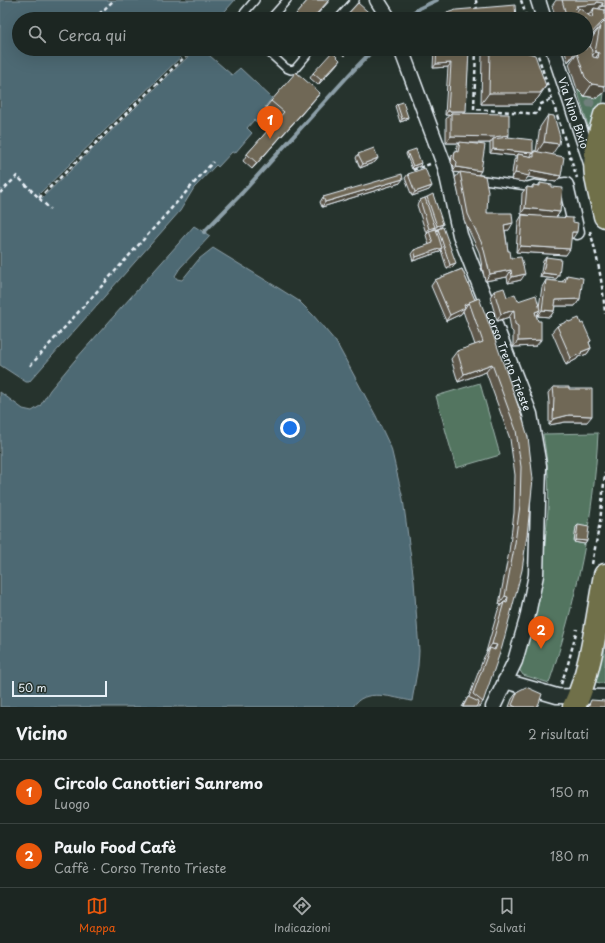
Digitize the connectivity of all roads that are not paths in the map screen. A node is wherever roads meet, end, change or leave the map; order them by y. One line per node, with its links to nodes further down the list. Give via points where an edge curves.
1 (255, 0): 5 (lane)
2 (287, 0): 6 (lane)
3 (355, 0): 7 (lane)
4 (539, 0): 8 (street)
5 (245, 12)
6 (276, 12)
7 (344, 12)
8 (542, 12)
9 (273, 56): 10 (lane, via 291,70)
10 (306, 56)
11 (405, 56): 20 (street, Corso Trento Trieste, via 450,176 460,235 530,414 539,466 536,575 515,661)
12 (555, 56): 15 (street, Via Nino Bixio, via 589,159)
13 (603, 125): 15 (main road, via 596,146)
14 (467, 178): 16 (lane)
15 (593, 184): 17 (main road)
16 (552, 187): 18 (street, via 566,185)
17 (597, 220)
18 (577, 232)
19 (605, 575): 22 (main road, via 588,669)
20 (505, 681): 22 (street); 23 (street, Corso Trento Trieste)
21 (605, 697): 22 (street)
22 (570, 699)
23 (494, 707)

